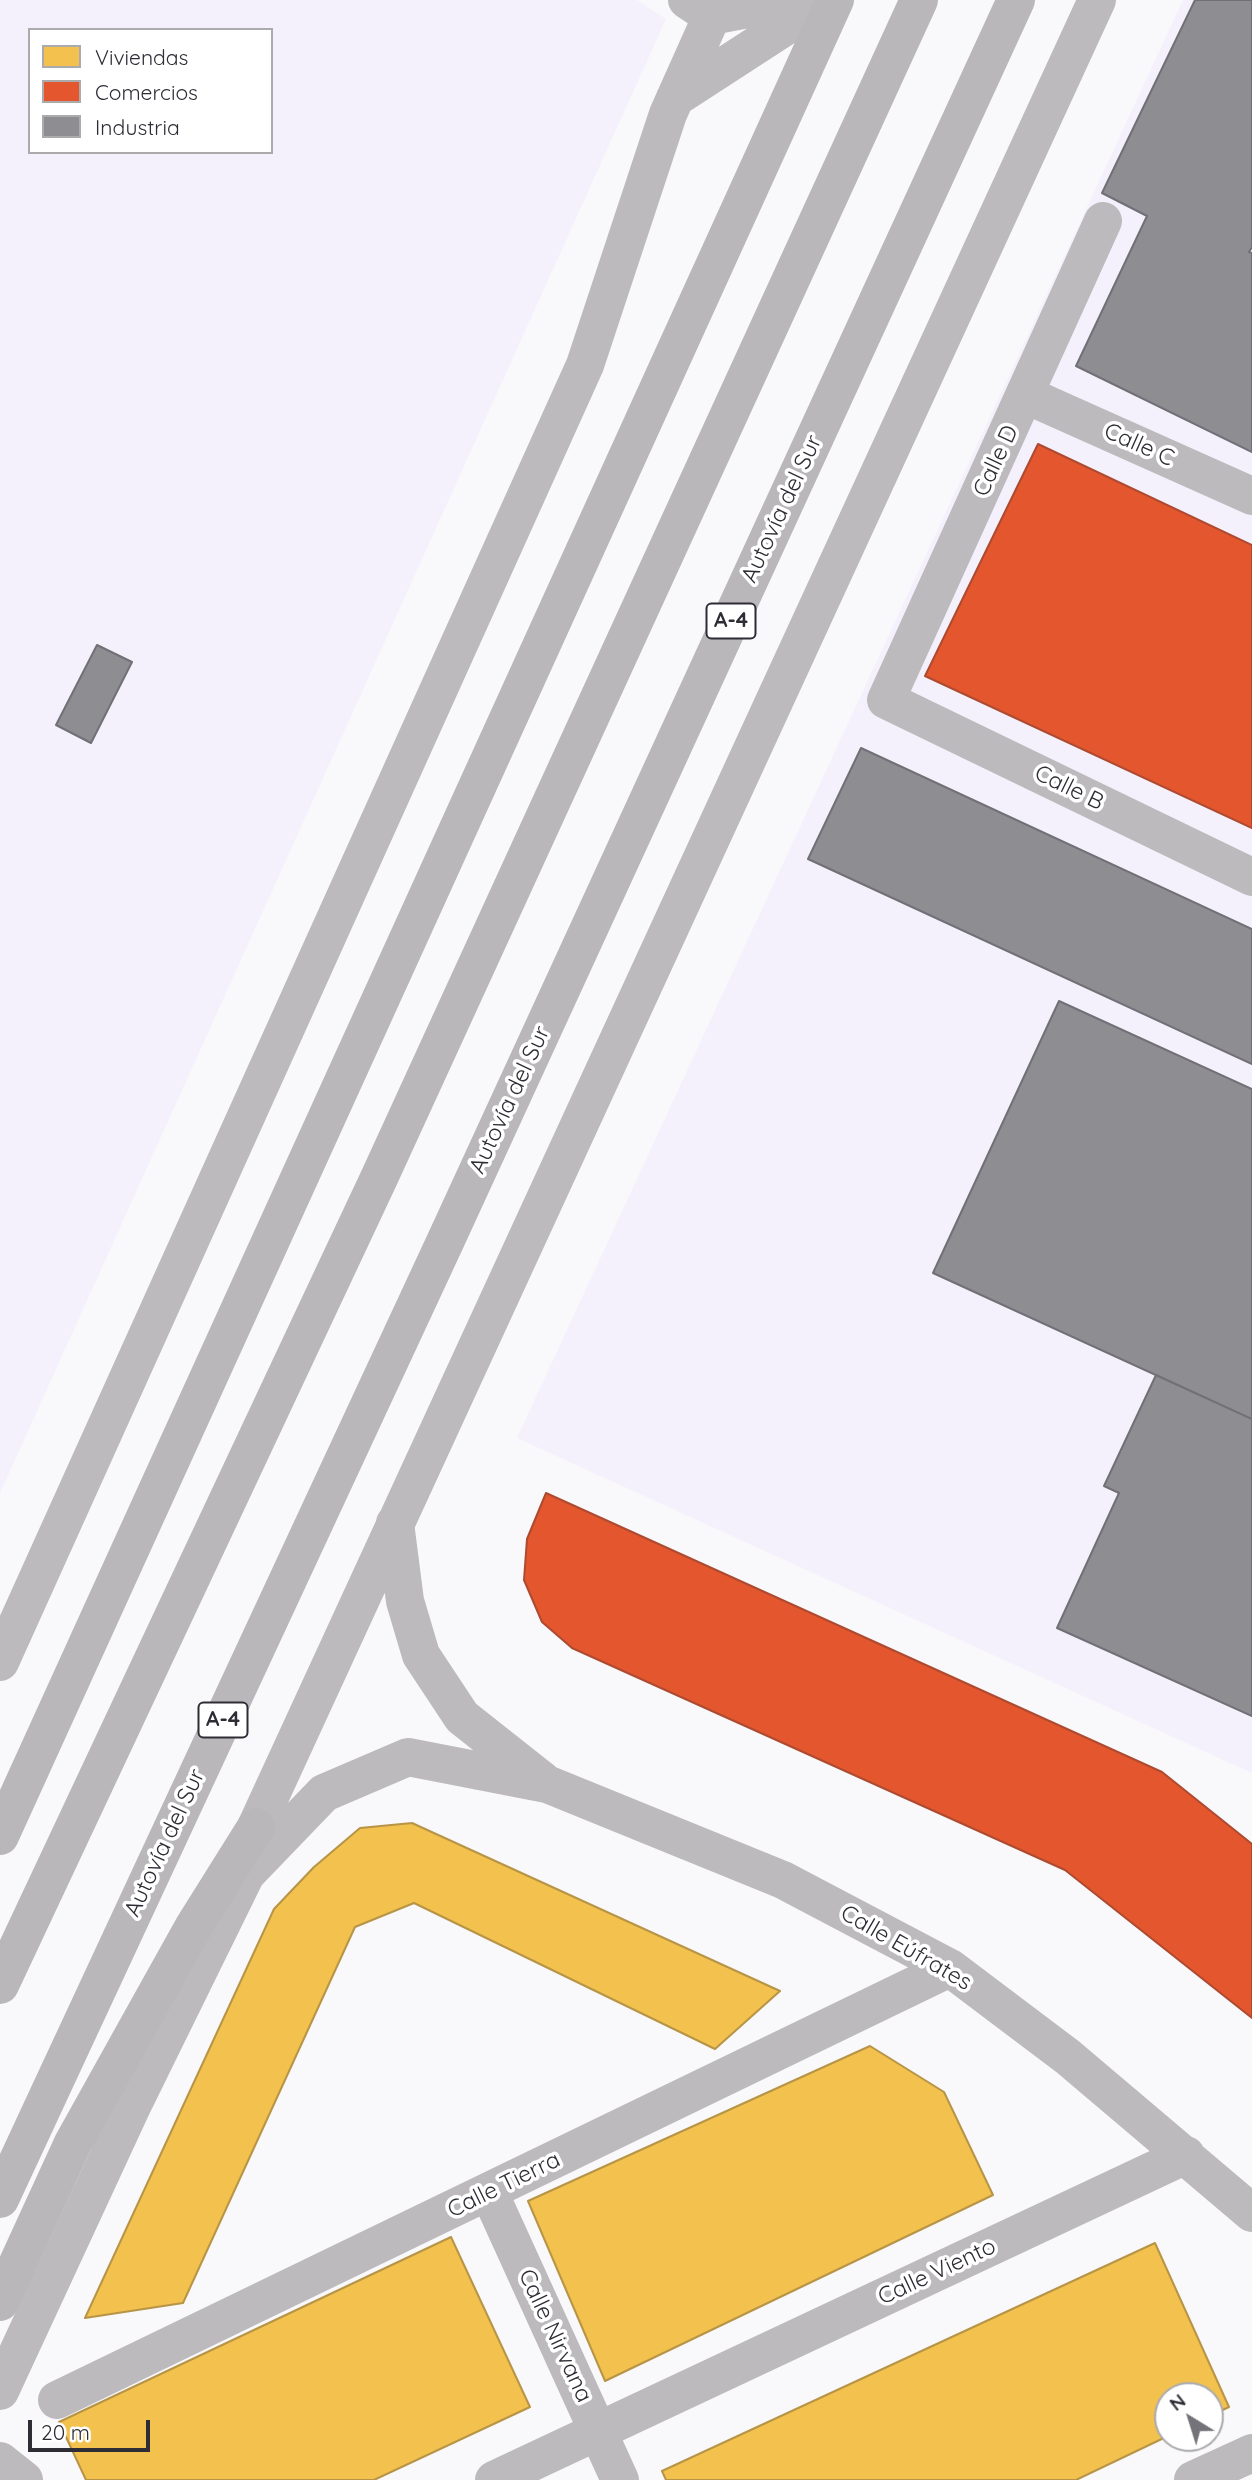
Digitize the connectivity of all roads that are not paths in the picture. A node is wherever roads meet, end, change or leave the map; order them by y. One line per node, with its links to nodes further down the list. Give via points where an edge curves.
1 (795, 0): 7 (street)
2 (826, 0): 8 (street)
3 (835, 0): 18 (highway)
4 (919, 0): 21 (highway, via 385,1166)
5 (1016, 0): 24 (highway, Autovía del Sur / A-4)
6 (1097, 0): 14 (street)
7 (706, 5): 8 (street)
8 (675, 97): 15 (street, via 585,365)
9 (1102, 221): 10 (street, Calle D)
10 (1026, 395): 11 (street, Calle C); 12 (street, Calle D)
11 (1252, 496)
12 (886, 700): 13 (street, Calle B)
13 (1252, 877)
14 (395, 1523): 16 (street, via 405,1601 421,1655 462,1717); 17 (street)
15 (0, 1662)
16 (547, 1784): 19 (street, via 408,1757 324,1793); 20 (street, Calle Eúfrates, via 783,1880)
17 (256, 1827): 19 (street); 26 (highway, via 194,1926 73,2143)
18 (0, 1836)
19 (246, 1874): 27 (street)
20 (950, 1968): 22 (street, Calle Eúfrates, via 1068,2057); 23 (street, Calle Tierra)
21 (0, 1985)
22 (1186, 2155): 25 (street, Calle Eúfrates); 29 (street, Calle Viento)
23 (489, 2192): 28 (street, Calle Tierra); 29 (street, Calle Nirvana)
24 (0, 2199)
25 (1252, 2213)
26 (0, 2302)
27 (0, 2391)
28 (57, 2400)
29 (598, 2431): 32 (street, Calle Viento); 34 (street, Calle Nirvana)
30 (1252, 2453): 35 (street)
31 (0, 2461): 33 (street)
32 (501, 2477)
33 (24, 2480)
34 (621, 2480)
35 (1193, 2480)

